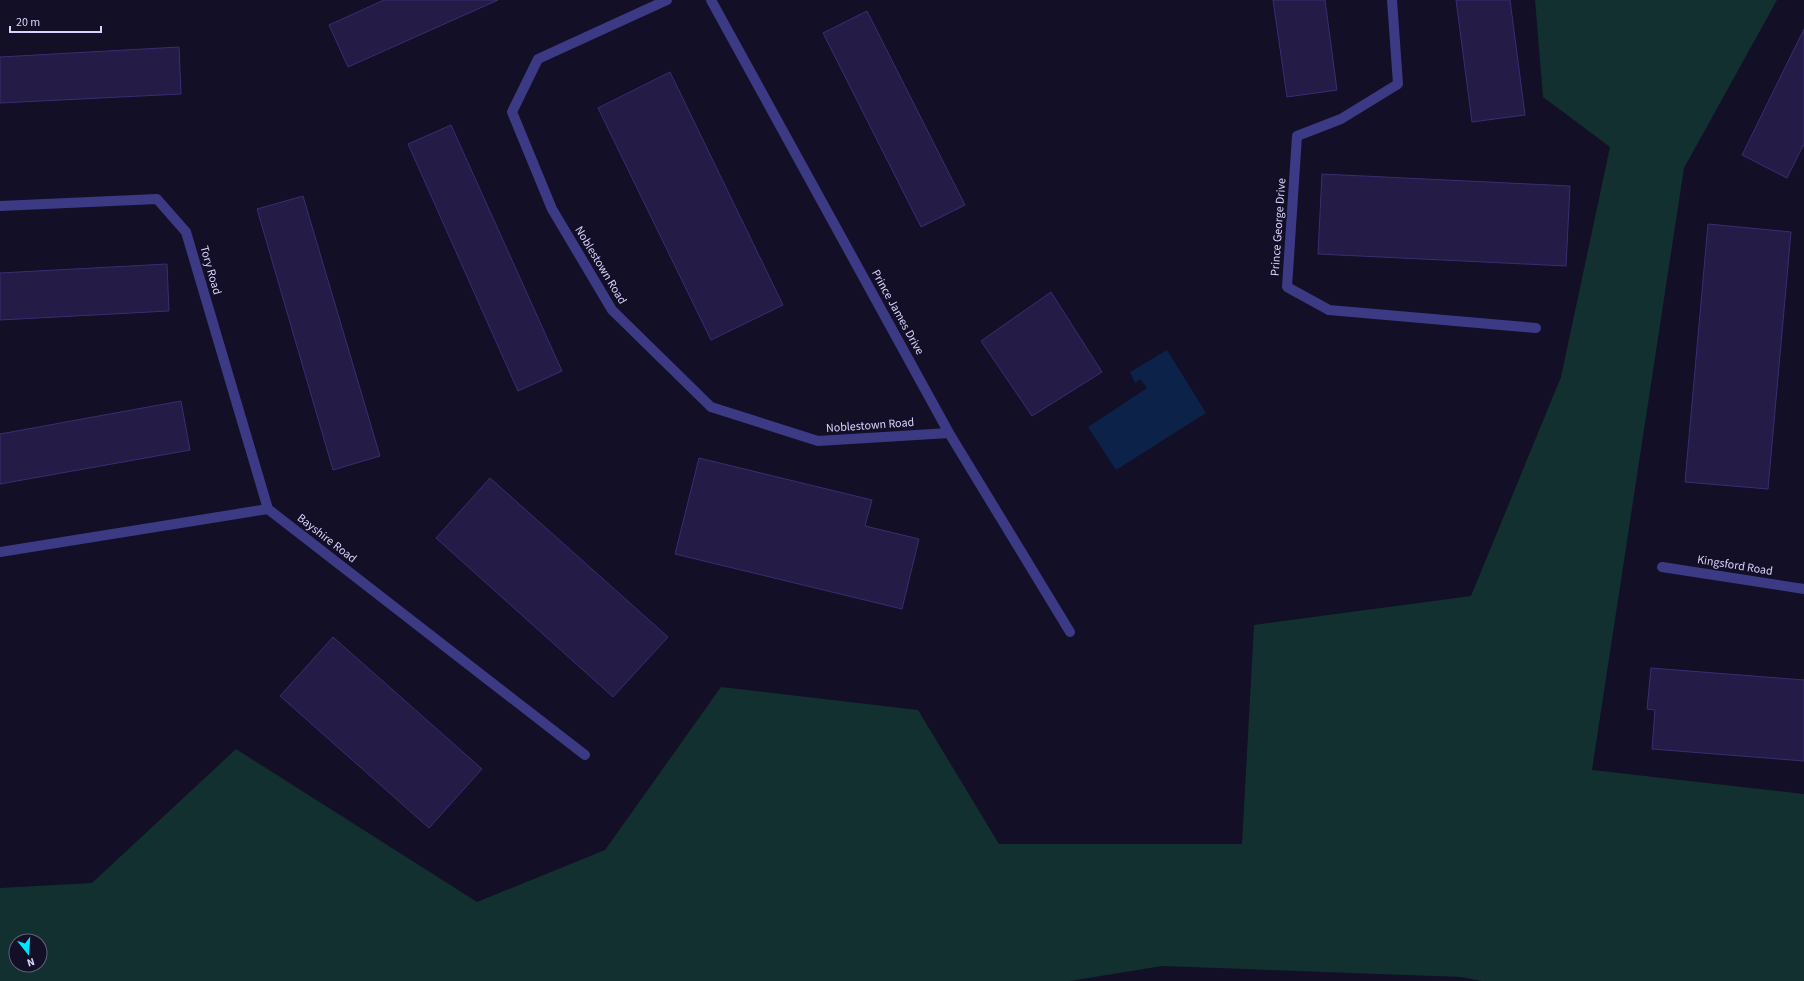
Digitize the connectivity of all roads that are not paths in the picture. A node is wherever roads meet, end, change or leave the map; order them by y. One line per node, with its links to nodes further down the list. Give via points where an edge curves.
1 (667, 0): 6 (street, Noblestown Road, via 538,59 512,112 552,209 612,310 712,407 818,441)
2 (711, 0): 6 (street, Prince James Drive)
3 (1392, 0): 5 (street, Prince George Drive, via 1398,84 1342,119 1297,136 1286,287 1329,310)
4 (0, 206): 7 (street, Tory Road, via 157,199 186,232)
5 (1536, 328)
6 (949, 433): 11 (street, Prince James Drive)
7 (268, 509): 8 (street); 12 (street, Bayshire Road)
8 (0, 552)
9 (1662, 567): 10 (street, Kingsford Road)
10 (1804, 589)
11 (1070, 632)
12 (585, 755)

